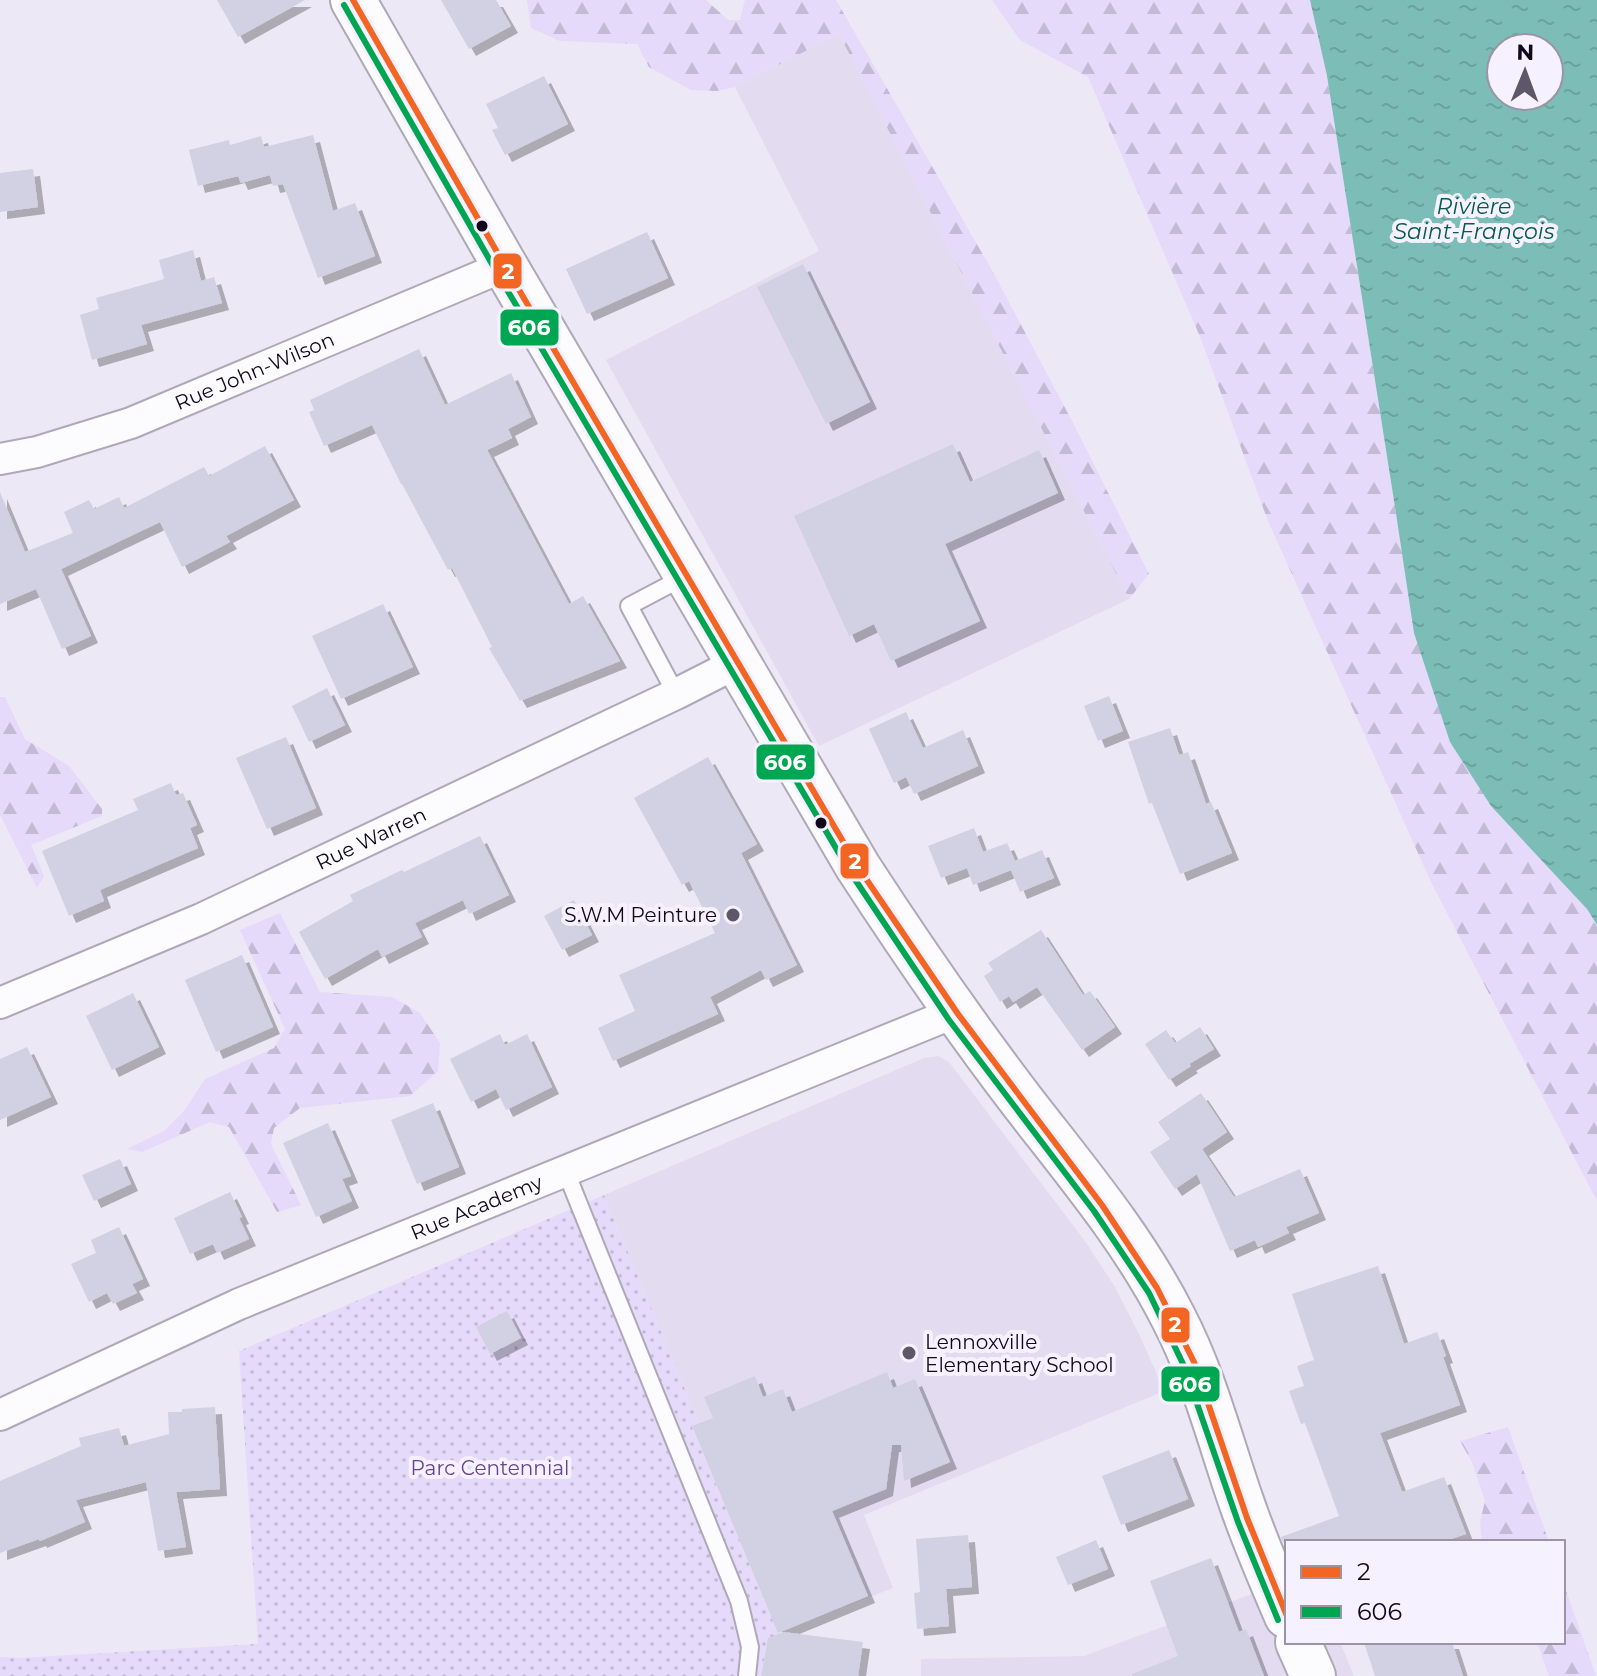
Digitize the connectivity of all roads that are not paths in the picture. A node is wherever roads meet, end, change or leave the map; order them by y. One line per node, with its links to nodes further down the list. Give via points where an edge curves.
1 (353, 0): 2 (main road)
2 (505, 266): 3 (street, Rue John-Wilson, via 131,423); 4 (main road)
3 (0, 459)
4 (686, 575): 5 (main road); 6 (lane, via 629,606)
5 (737, 663): 6 (street, Rue Warren); 8 (main road, via 858,867)
6 (676, 694): 7 (street, Rue Warren, via 201,919)
7 (0, 1003)
8 (956, 1012): 9 (street, Rue Academy); 11 (main road, via 1102,1204 1168,1307 1200,1376 1242,1504)
9 (566, 1172): 10 (street, Rue Academy, via 239,1304); 13 (lane, via 739,1601 750,1647)
10 (0, 1415)
11 (1285, 1611)
12 (1299, 1644): 14 (main road)
13 (747, 1676)
14 (1313, 1676)

